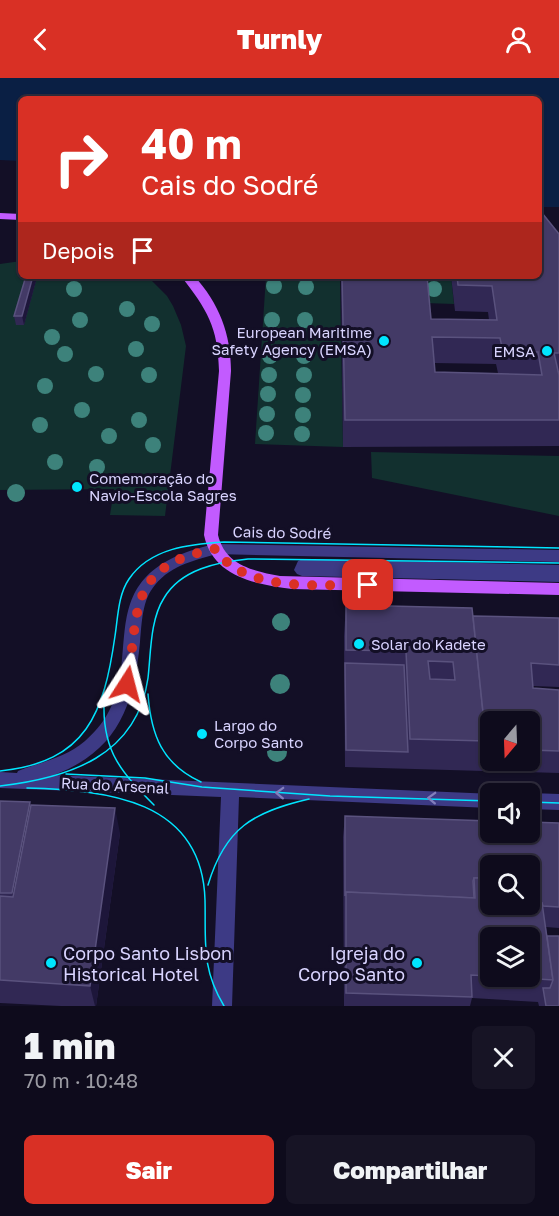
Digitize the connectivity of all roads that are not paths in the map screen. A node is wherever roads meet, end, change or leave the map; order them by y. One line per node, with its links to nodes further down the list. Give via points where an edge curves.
1 (0, 216): 2 (main road)
2 (18, 217)
3 (190, 279): 4 (main road, via 216,316 225,356 211,529)
4 (215, 549): 5 (street, Cais do Sodré); 8 (main road, Cais do Sodré, via 242,573 274,581); 9 (street, via 174,562 144,587 136,613 124,693 113,722 99,741 55,768)
5 (559, 555)
6 (559, 570): 7 (street, via 303,565 302,570)
7 (559, 576)
8 (559, 589)
9 (0, 780): 10 (street, Rua do Arsenal)
10 (230, 790): 11 (street, one-way to 10); 14 (street)
11 (480, 800)
12 (540, 801): 13 (street)
13 (559, 802)
14 (222, 1006)

